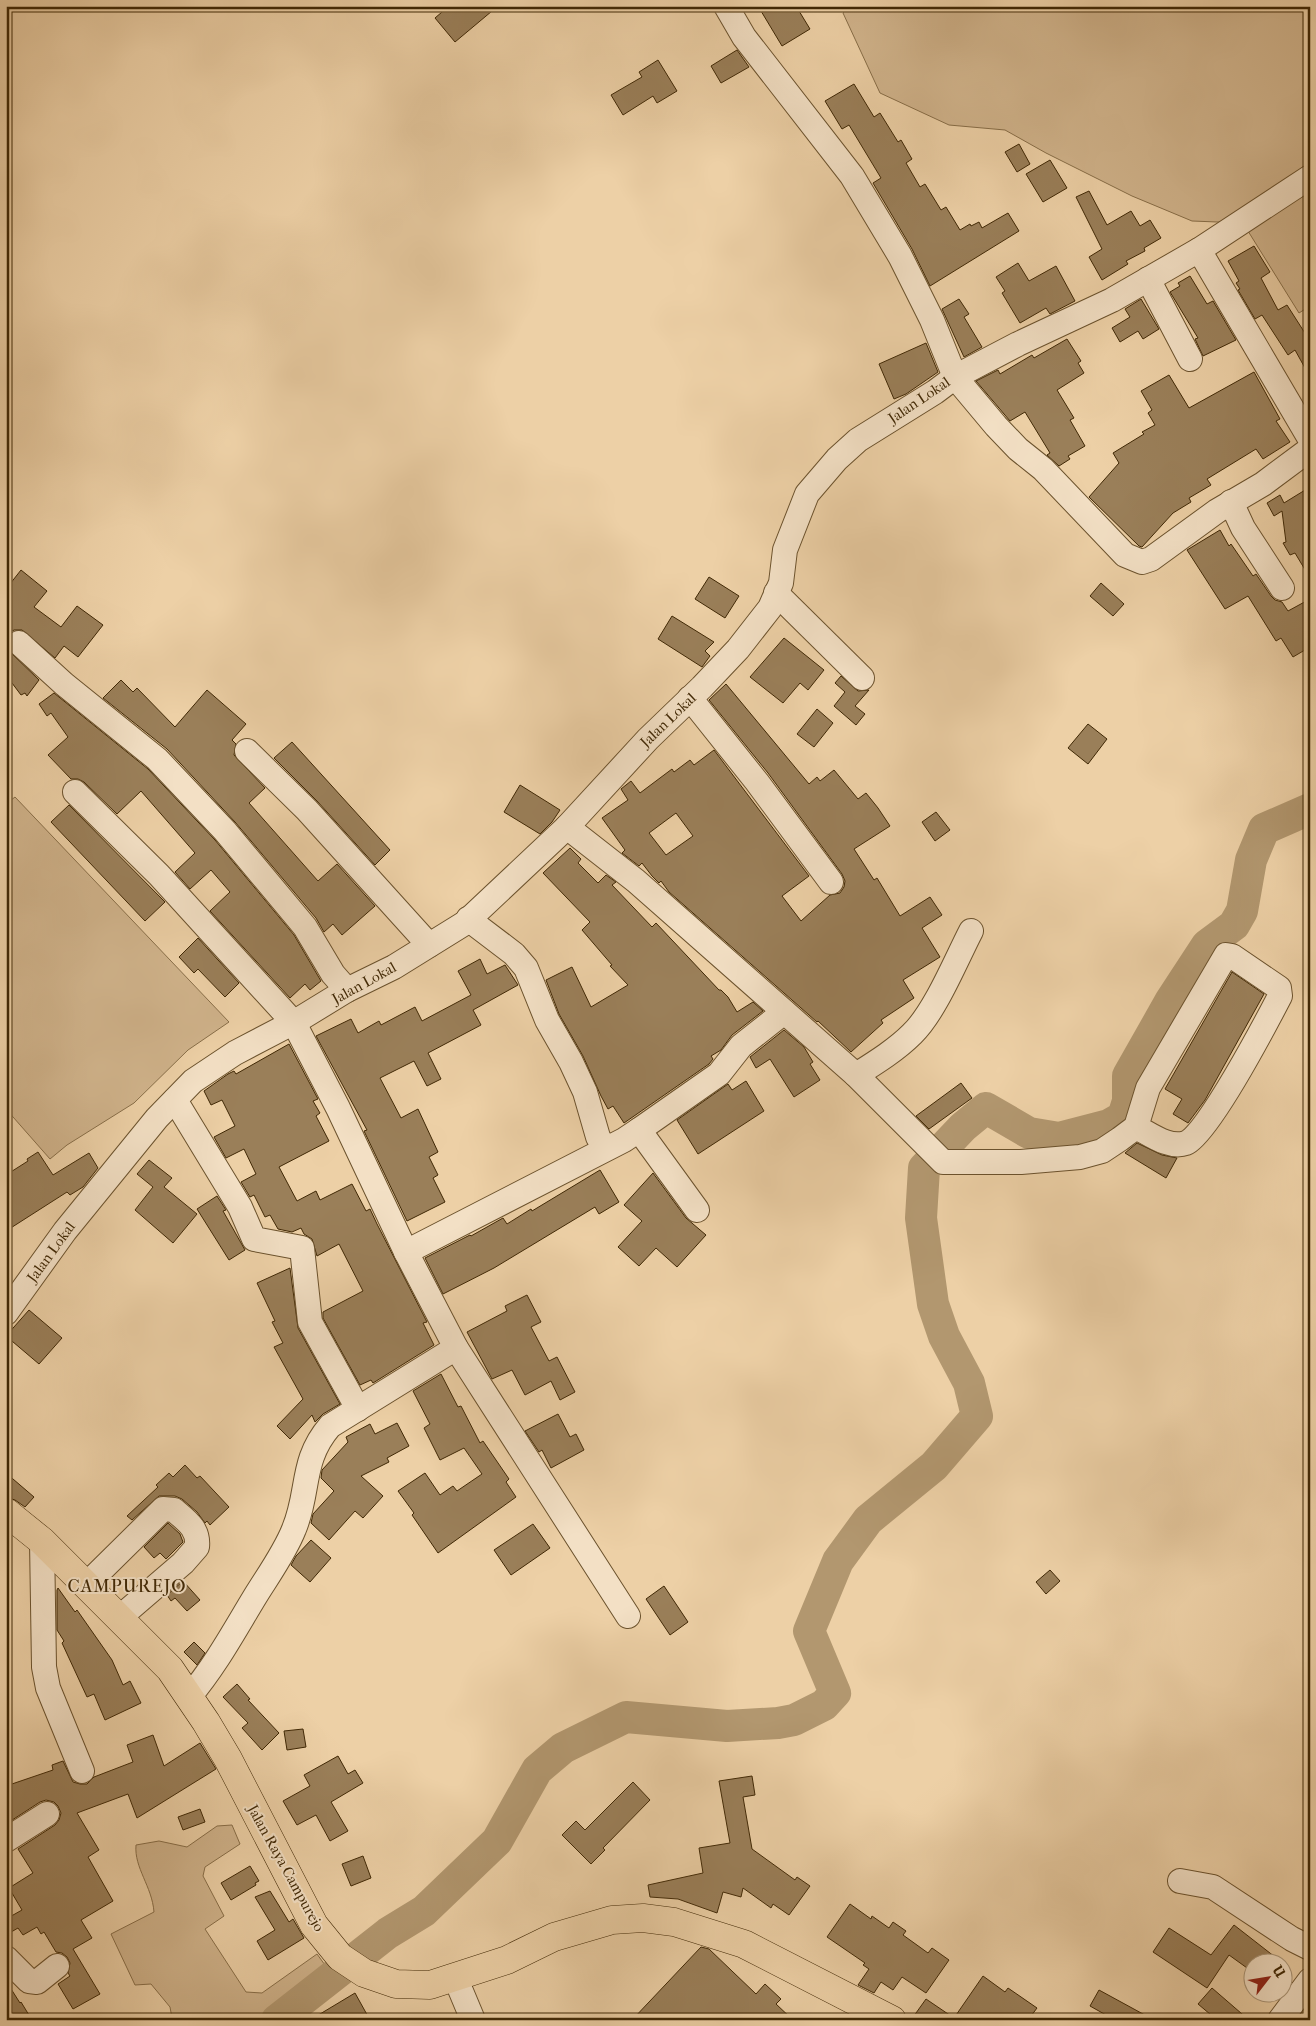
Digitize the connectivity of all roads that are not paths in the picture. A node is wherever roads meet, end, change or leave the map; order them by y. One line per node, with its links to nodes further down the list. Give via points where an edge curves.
1 (726, 6): 6 (street, Jalan Lokal, via 744,37 852,176 900,256 932,320)
2 (1310, 177): 3 (street)
3 (1198, 250): 4 (street); 7 (street)
4 (1148, 279): 5 (street); 6 (street)
5 (1190, 358)
6 (955, 377): 9 (street, via 1018,449 1043,469 1132,559 1142,562 1151,559); 11 (street, Jalan Lokal, via 858,440 836,459 807,494 785,550)
7 (1310, 439)
8 (1310, 449): 9 (street, via 1263,484)
9 (1231, 502): 10 (street, via 1243,528)
10 (1282, 588)
11 (776, 593): 13 (street); 14 (street, Jalan Lokal, via 770,608 738,649)
12 (19, 643): 22 (street, via 64,684 157,758 225,831 305,927 333,974)
13 (862, 678)
14 (690, 698): 17 (street, Jalan Lokal); 18 (street)
15 (247, 751): 21 (street, via 308,810)
16 (75, 792): 24 (street, via 159,875)
17 (567, 826): 19 (street, Jalan Lokal); 23 (street, via 636,881)
18 (831, 882)
19 (468, 919): 21 (street, Jalan Lokal); 29 (street, via 514,954 526,968 547,1020 571,1062)
20 (971, 931): 25 (street, via 924,1020 913,1034)
21 (429, 945): 22 (street, Jalan Lokal)
22 (347, 990): 24 (street, Jalan Lokal)
23 (784, 1012): 25 (street); 28 (street, via 741,1046 719,1074)
24 (294, 1023): 26 (street, Jalan Lokal, via 235,1053 193,1081); 31 (street)
25 (856, 1075): 27 (street, via 943,1162 1021,1162 1080,1157 1102,1151)
26 (175, 1100): 32 (street, Jalan Lokal, via 66,1230); 34 (street, via 240,1207 254,1239 302,1248 310,1322)
27 (1136, 1127): 27 (street, via 1148,1088 1226,955 1279,988 1280,996 1240,1070 1197,1137 1186,1144 1172,1144)
28 (639, 1130): 29 (street); 30 (street)
29 (605, 1149): 31 (street)
30 (697, 1210)
31 (406, 1252): 33 (street)
32 (6, 1313)
33 (456, 1348): 34 (street); 38 (street)
34 (358, 1409): 40 (street, via 330,1426 318,1440 306,1476 299,1516 285,1547 217,1661)
35 (10, 1520): 36 (main road, Jalan Raya Campurejo)
36 (42, 1541): 37 (main road, Jalan Raya Campurejo); 41 (street, via 44,1667 48,1688)
37 (86, 1585): 39 (main road, Jalan Raya Campurejo); 39 (street, via 163,1509 174,1510 192,1526 196,1532 197,1547)
38 (628, 1616)
39 (119, 1618): 40 (main road, Jalan Raya Campurejo, via 170,1669)
40 (189, 1697): 48 (main road, Jalan Raya Campurejo, via 228,1759 314,1925 340,1957 364,1973 396,1984 430,1984)
41 (82, 1771)
42 (47, 1814): 43 (street)
43 (6, 1840)
44 (1180, 1881): 45 (street, via 1213,1887)
45 (1310, 1948)
46 (6, 1958): 47 (street, via 29,1981 37,1982)
47 (57, 1966)
48 (455, 1977): 50 (street); 51 (main road, Jalan Raya Campurejo, via 507,1960 554,1937 612,1920 643,1918 674,1922 744,1944)
49 (1310, 1980): 52 (street)
50 (473, 2020)
51 (892, 2020)
52 (1280, 2020)

